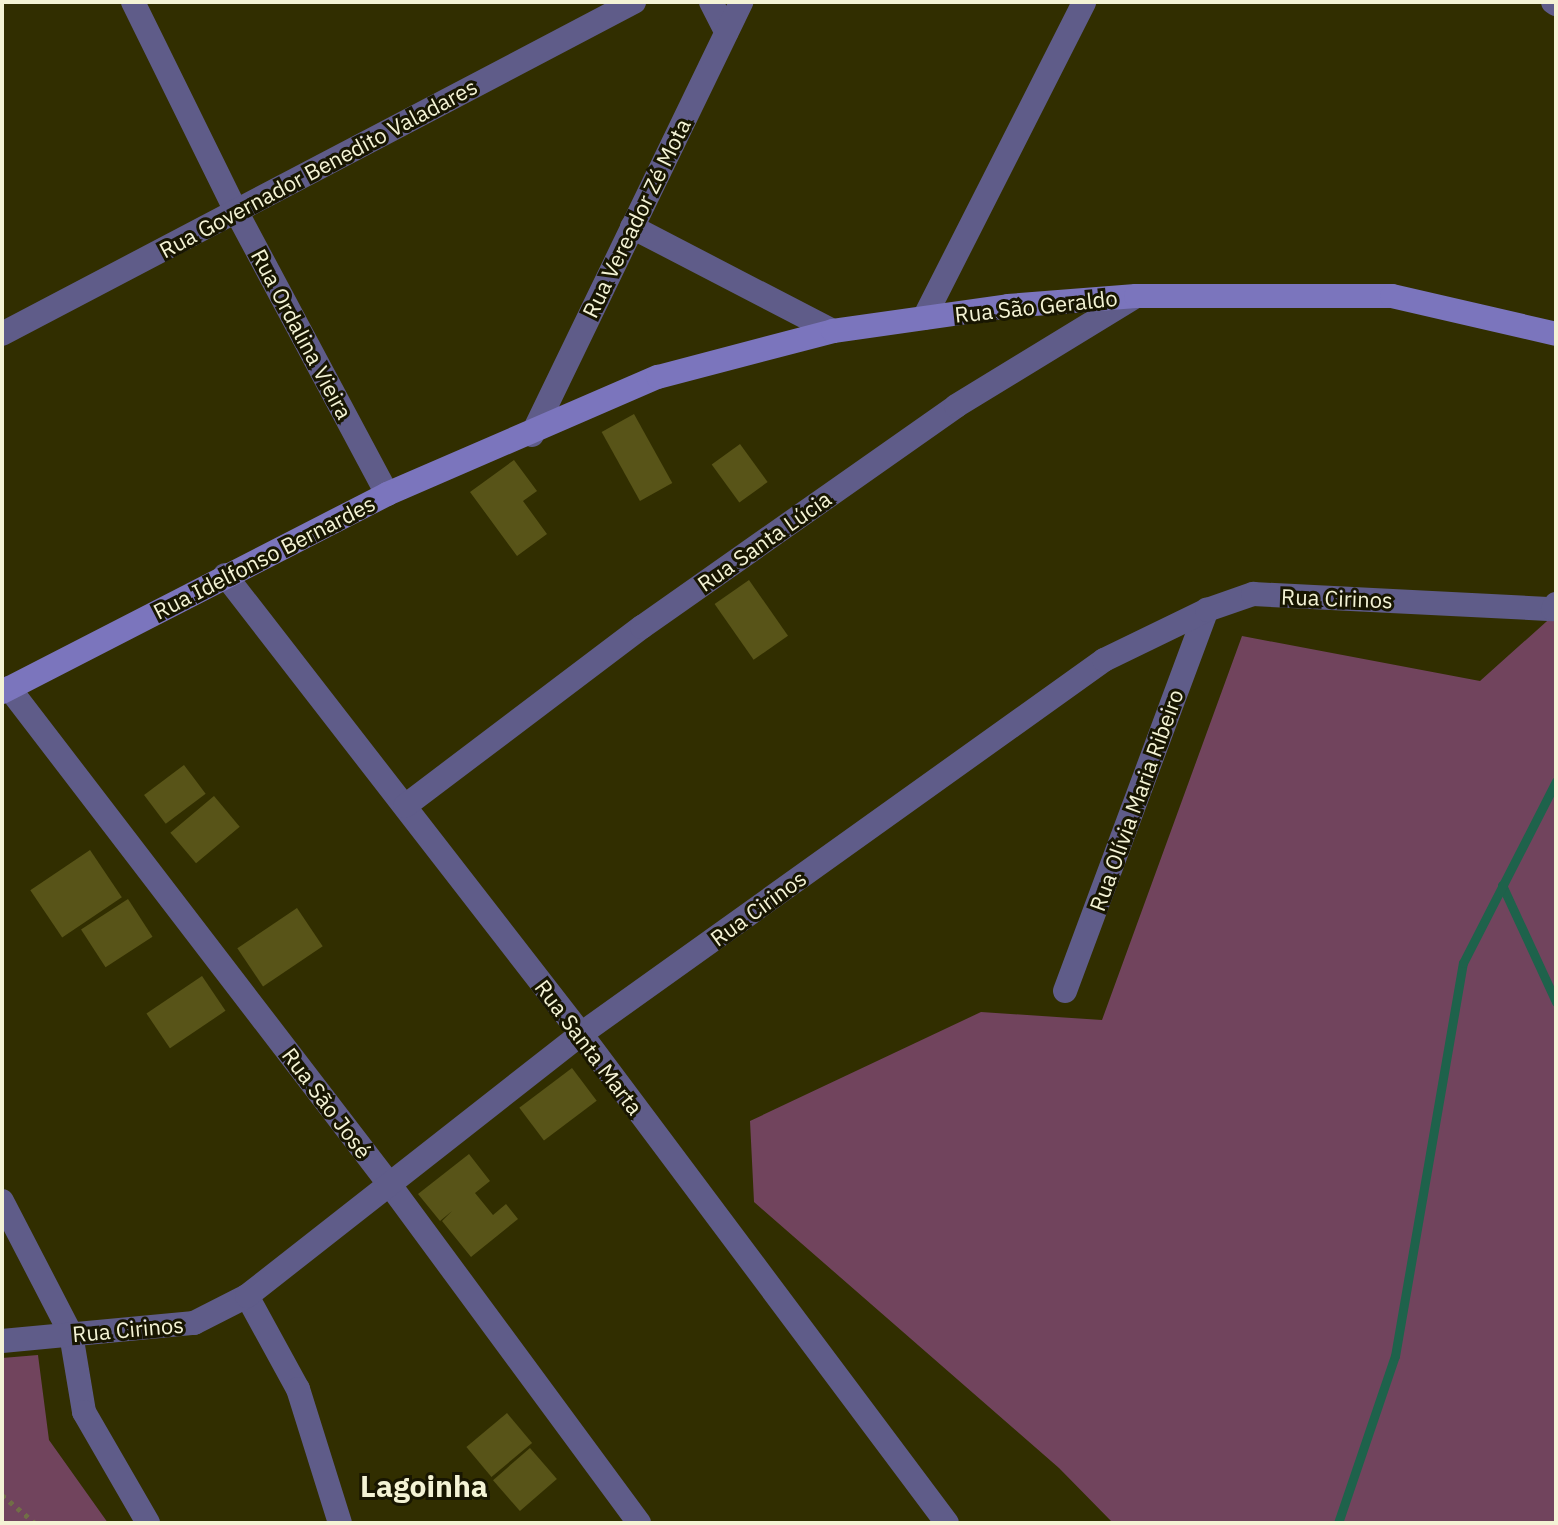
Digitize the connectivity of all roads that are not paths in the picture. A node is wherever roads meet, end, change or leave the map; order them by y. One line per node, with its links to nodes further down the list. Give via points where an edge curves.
1 (133, 2): 7 (street, Rua Ordalina Vieira)
2 (634, 2): 7 (street, Rua Governador Benedito Valadares)
3 (711, 2): 6 (street)
4 (741, 2): 6 (street, Rua Vereador Zé Mota)
5 (1084, 2): 10 (street)
6 (726, 32): 8 (street, Rua Vereador Zé Mota)
7 (236, 211): 12 (street, Rua Governador Benedito Valadares); 15 (street, Rua Ordalina Vieira)
8 (632, 227): 11 (street); 14 (street, Rua Vereador Zé Mota)
9 (1136, 296): 10 (street, Rua São Geraldo); 13 (street, Rua São Geraldo, via 1392,296); 20 (street, Rua Santa Lúcia, via 956,406 642,627)
10 (924, 318): 11 (street, Rua São Geraldo)
11 (833, 331): 14 (street, Rua São Geraldo, via 658,377)
12 (2, 334)
13 (1556, 334)
14 (532, 435): 15 (street, Rua Idelfonso Bernardes)
15 (387, 494): 16 (street, Rua Idelfonso Bernardes)
16 (225, 575): 19 (street, Rua Idelfonso Bernardes); 20 (street, Rua Santa Marta)
17 (1556, 604): 18 (street, Rua Cirinos, via 1553,609 1253,594)
18 (1207, 610): 21 (street, Rua Olívia Maria Ribeiro); 22 (street, Rua Cirinos, via 1104,660)
19 (6, 690): 23 (street, Rua São José)
20 (405, 806): 22 (street, Rua Santa Marta)
21 (1065, 991)
22 (581, 1034): 23 (street, Rua Cirinos); 31 (street, Rua Santa Marta)
23 (390, 1185): 25 (street, Rua Cirinos); 30 (street, Rua São José)
24 (2, 1201): 26 (street)
25 (247, 1296): 26 (street, Rua Cirinos, via 194,1323); 29 (street, via 298,1389)
26 (71, 1334): 27 (street, Rua Cirinos); 28 (street, via 84,1412)
27 (2, 1341)
28 (148, 1523)
29 (340, 1523)
30 (639, 1523)
31 (947, 1523)

